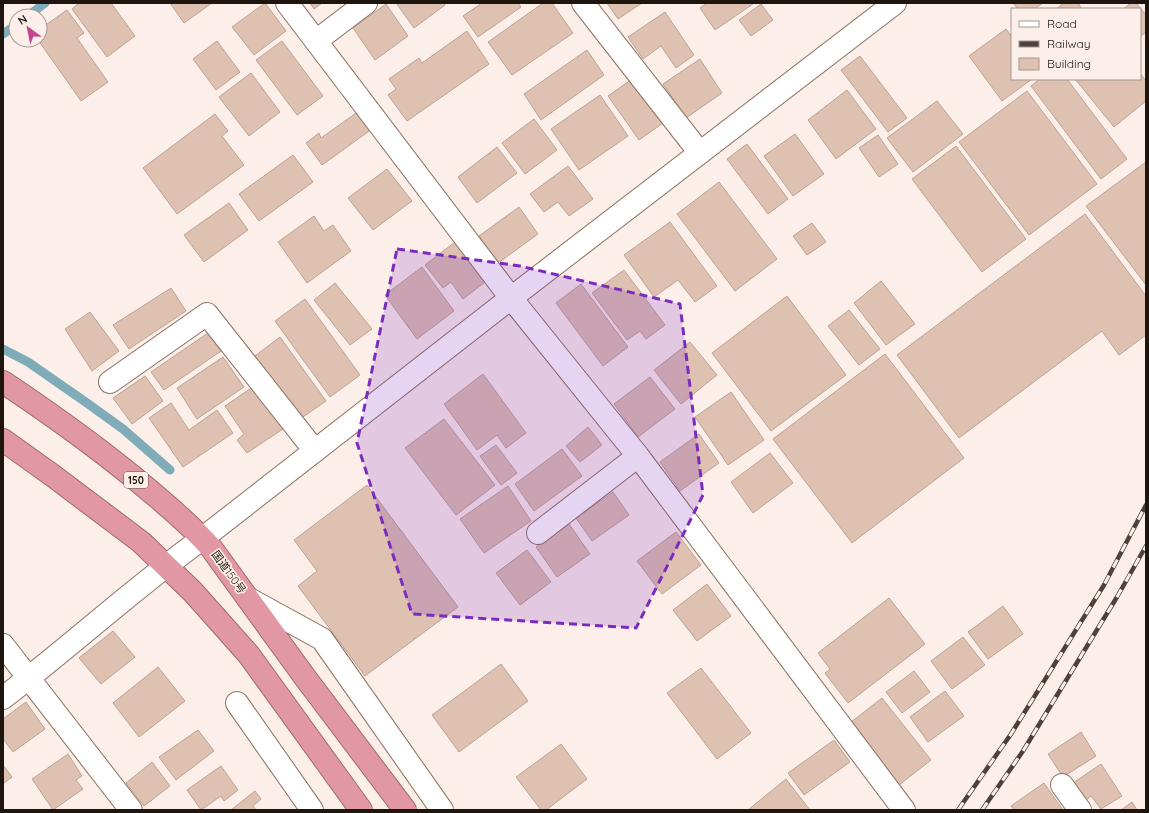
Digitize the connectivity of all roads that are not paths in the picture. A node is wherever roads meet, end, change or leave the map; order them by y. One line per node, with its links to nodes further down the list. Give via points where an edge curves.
1 (287, 3): 5 (street)
2 (366, 3): 5 (street)
3 (583, 3): 6 (street)
4 (895, 3): 6 (street)
5 (316, 41): 7 (street)
6 (700, 153): 7 (street)
7 (511, 298): 11 (street); 12 (street)
8 (3, 382): 14 (highway, 国道150号 / 150, via 113,460)
9 (110, 382): 11 (street, via 207,314)
10 (3, 440): 15 (highway, via 97,508 141,542)
11 (315, 451): 14 (street)
12 (638, 456): 13 (street); 27 (street)
13 (538, 533)
14 (202, 538): 15 (street); 16 (highway, 国道150号 / 150)
15 (165, 565): 18 (street); 24 (highway, via 193,592 249,655)
16 (249, 599): 25 (highway, 国道150号 / 150); 26 (street, via 322,639)
17 (3, 645): 18 (street)
18 (29, 678): 19 (street); 22 (street)
19 (3, 698)
20 (237, 703): 23 (street)
21 (1062, 785): 28 (street)
22 (131, 810)
23 (312, 810)
24 (361, 810)
25 (405, 810)
26 (442, 810)
27 (904, 810)
28 (1080, 810)

